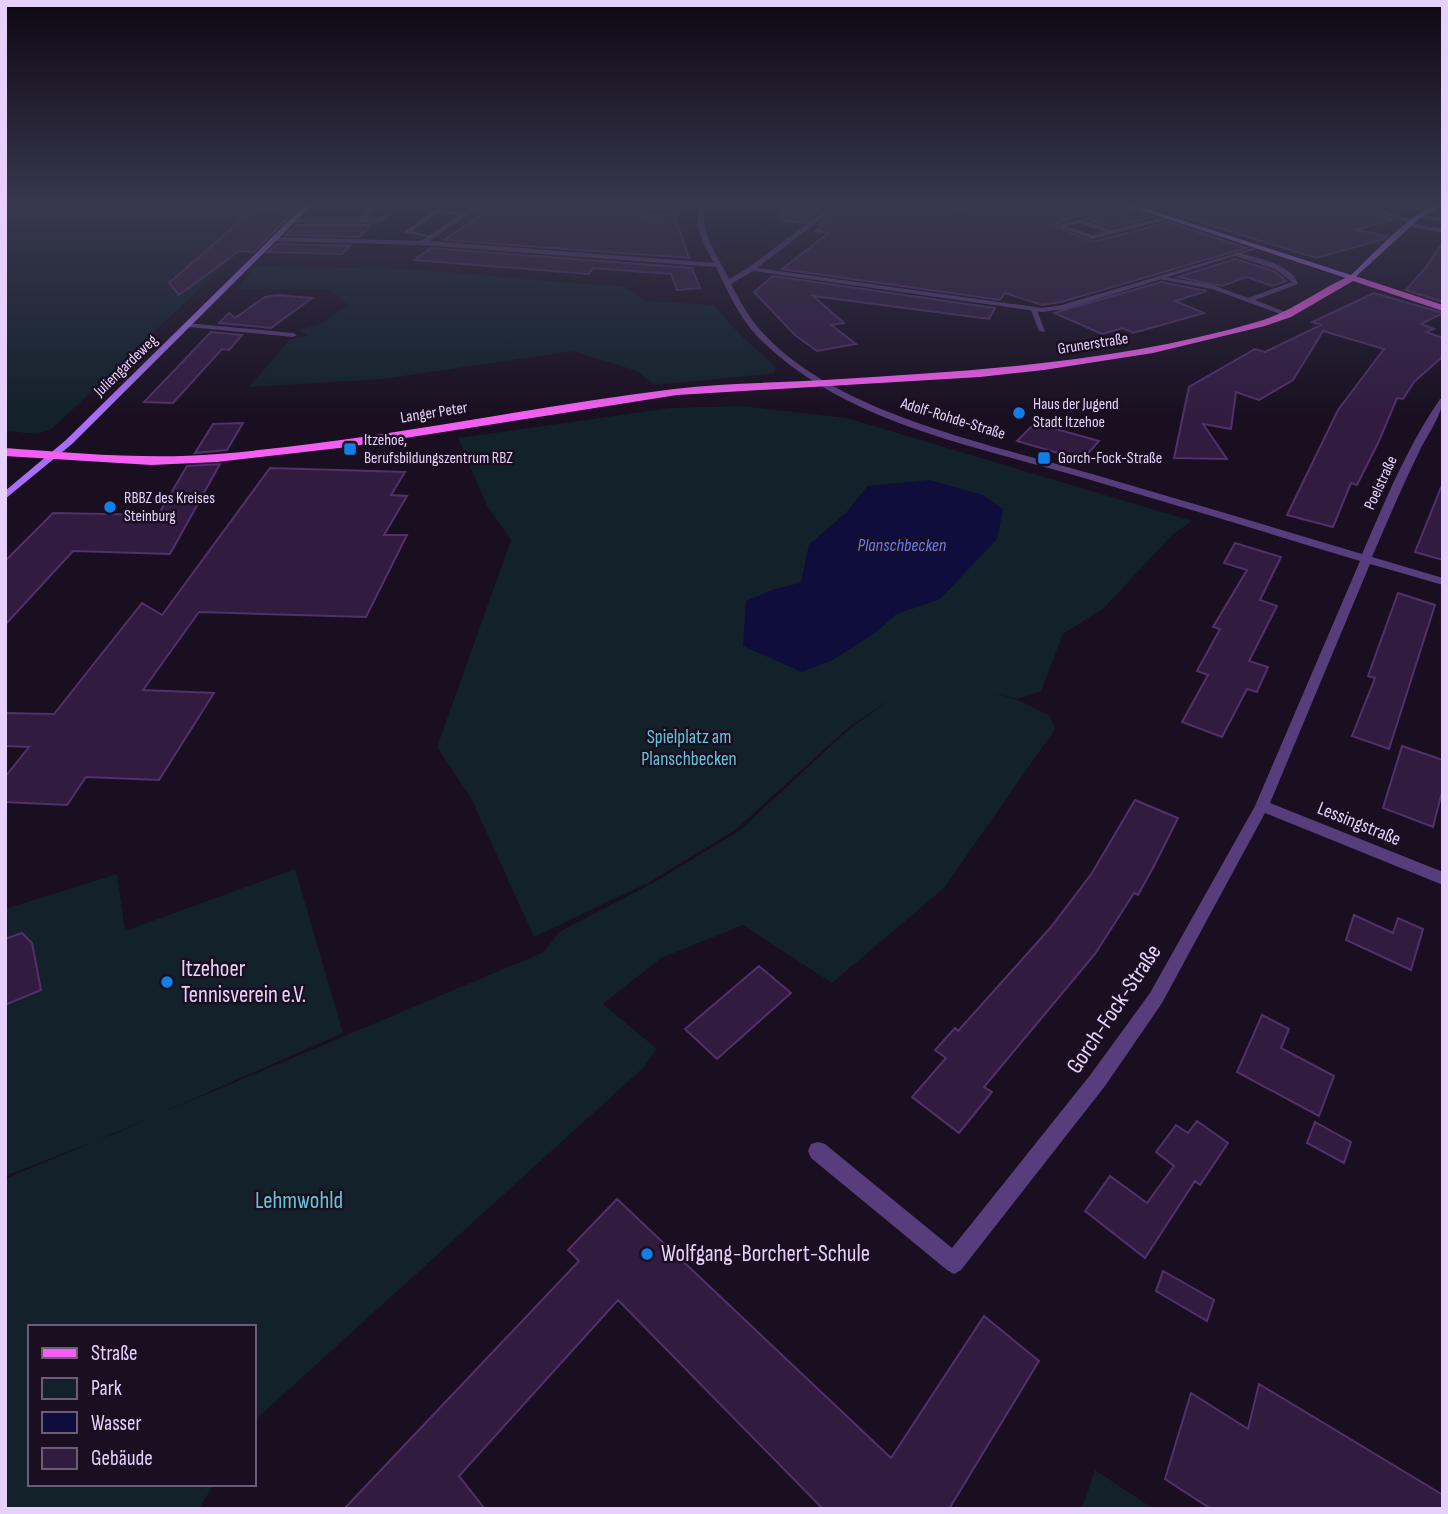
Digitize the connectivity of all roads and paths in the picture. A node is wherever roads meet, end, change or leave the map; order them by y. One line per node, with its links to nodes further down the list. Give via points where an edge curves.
1 (239, 275): 16 (street, Juliengardeweg)
2 (723, 275): 11 (street, Adolf-Rohde-Straße)
3 (742, 275): 11 (street)
4 (791, 275): 14 (street)
5 (1169, 275): 9 (street)
6 (1287, 275): 12 (lane, via 1296,283)
7 (1342, 275): 10 (street)
8 (1356, 275): 10 (street)
9 (1158, 278): 12 (lane, via 1213,287); 14 (street, via 1063,307)
10 (1352, 278): 13 (main road); 15 (main road, Grunerstraße)
11 (727, 283): 19 (street, Adolf-Rohde-Straße, via 762,337)
12 (1249, 300): 15 (lane)
13 (1443, 308)
14 (1034, 310): 17 (lane)
15 (1288, 314): 19 (main road, Grunerstraße, via 1199,340 1088,361 980,374)
16 (189, 326): 18 (street); 24 (street, Juliengardeweg)
17 (1043, 331)
18 (293, 335)
19 (824, 383): 24 (main road, Langer Peter, via 635,397 348,443 217,458 151,461); 26 (street, Adolf-Rohde-Straße, via 904,421)
20 (1443, 401): 21 (street, Poelstraße)
21 (1429, 422): 22 (street); 26 (street, Poelstraße)
22 (1443, 426)
23 (5, 452): 24 (main road, Langer Peter)
24 (55, 456): 25 (street, Juliengardeweg)
25 (5, 496)
26 (1366, 559): 27 (street, Adolf-Rohde-Straße); 28 (street, Gorch-Fock-Straße)
27 (1443, 582)
28 (1262, 806): 29 (street, Lessingstraße); 30 (street, Gorch-Fock-Straße, via 1156,998 954,1262)
29 (1443, 879)
30 (818, 1151)

